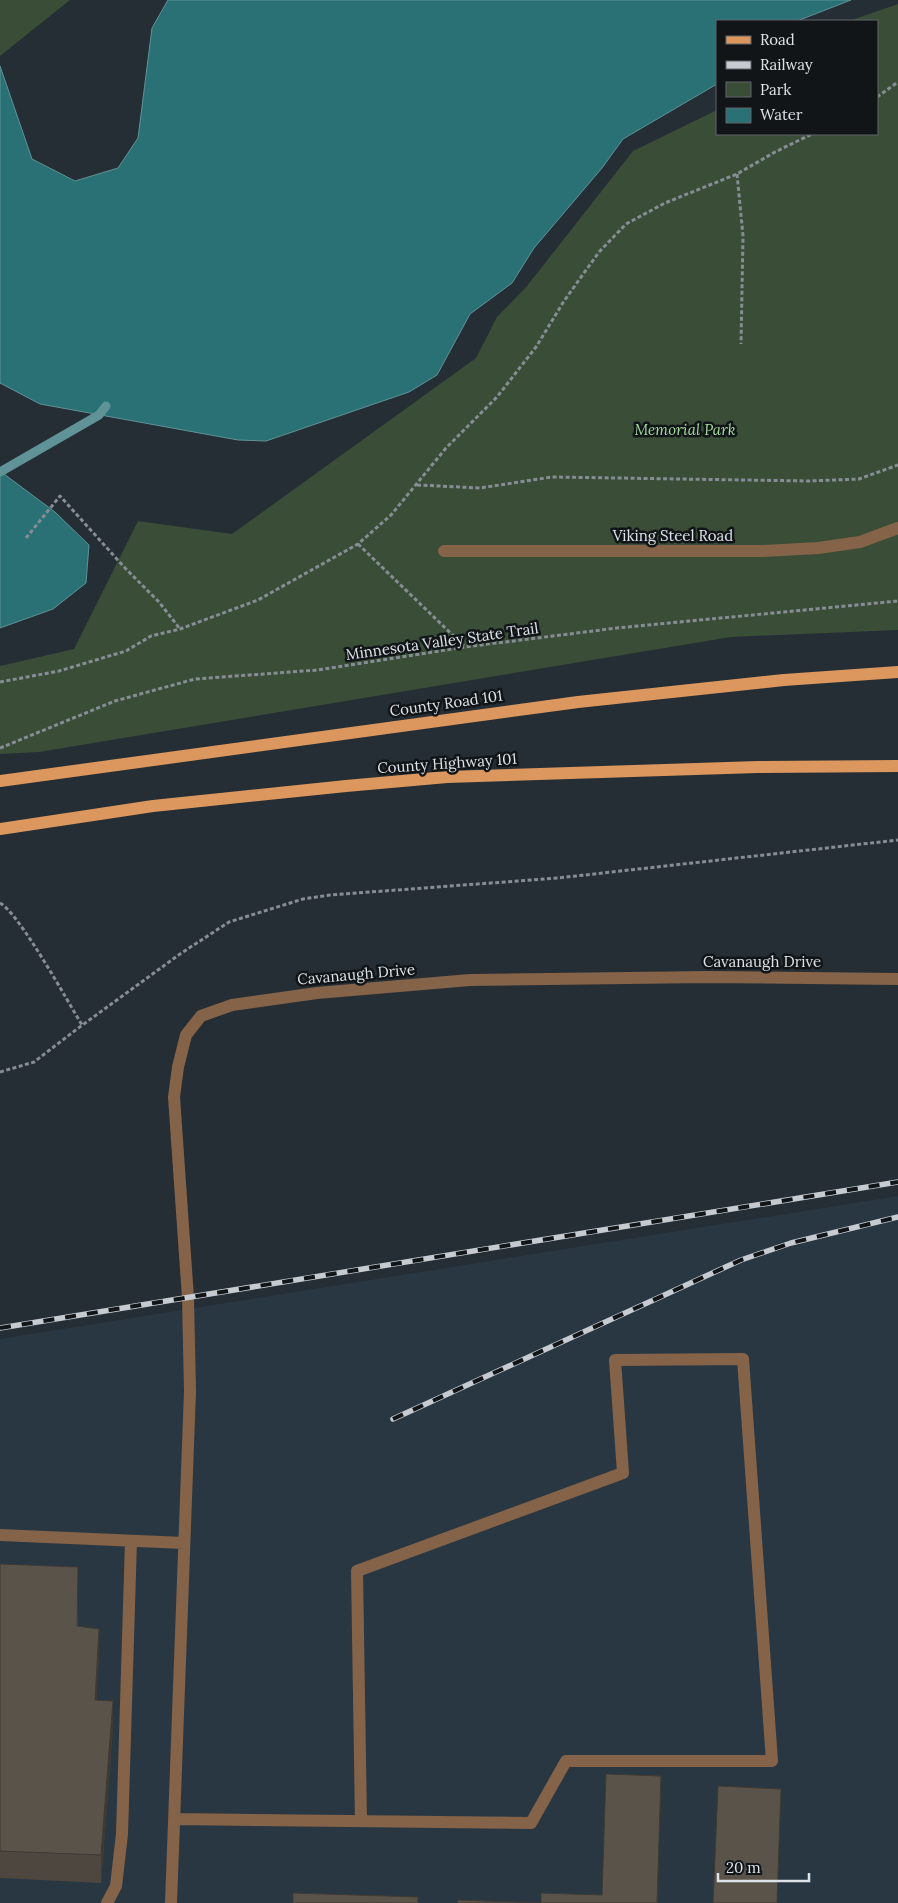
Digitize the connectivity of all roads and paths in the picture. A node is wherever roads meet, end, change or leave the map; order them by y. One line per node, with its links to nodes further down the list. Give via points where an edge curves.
1 (898, 82): 2 (path)
2 (878, 96)
3 (810, 135): 4 (path)
4 (737, 174): 5 (path, via 743,236); 7 (path, via 665,203 626,224 599,252 536,347 497,397 446,448)
5 (741, 344)
6 (898, 465): 7 (path, via 859,479 819,481 552,477 480,488)
7 (417, 485): 10 (path, via 391,515)
8 (898, 528): 11 (street, Viking Steel Road, via 860,542 764,551)
9 (26, 538): 13 (path, via 60,496)
10 (358, 544): 13 (path, via 258,600); 14 (path)
11 (444, 551)
12 (898, 601): 14 (path, Minnesota Valley State Trail, via 617,628)
13 (180, 629): 16 (path, via 151,636 126,651 97,660)
14 (465, 647): 17 (path, Minnesota Valley State Trail, via 318,670 195,679 115,701)
15 (898, 672): 19 (main road, County Road 101, via 784,680 569,703)
16 (0, 682)
17 (0, 748)
18 (898, 766): 20 (main road, County Highway 101, via 447,777 153,806)
19 (0, 781)
20 (0, 830)
21 (898, 840): 24 (path, via 558,878 303,899 229,922)
22 (0, 903): 24 (path, via 20,924)
23 (898, 979): 28 (street, Cavanaugh Drive, via 470,980 317,993 232,1005 201,1016 186,1035 174,1098 188,1298 190,1391)
24 (82, 1025): 25 (path, via 34,1062)
25 (0, 1072)
26 (0, 1535): 27 (street)
27 (132, 1541): 28 (street); 31 (street, via 122,1834 116,1886)
28 (184, 1543): 29 (street, Cavanaugh Drive)
29 (174, 1819): 30 (street); 32 (street, Cavanaugh Drive)
30 (362, 1821): 30 (street, via 531,1823 566,1760 772,1761 743,1359 615,1360 623,1473 357,1571)
31 (107, 1903)
32 (171, 1903)

